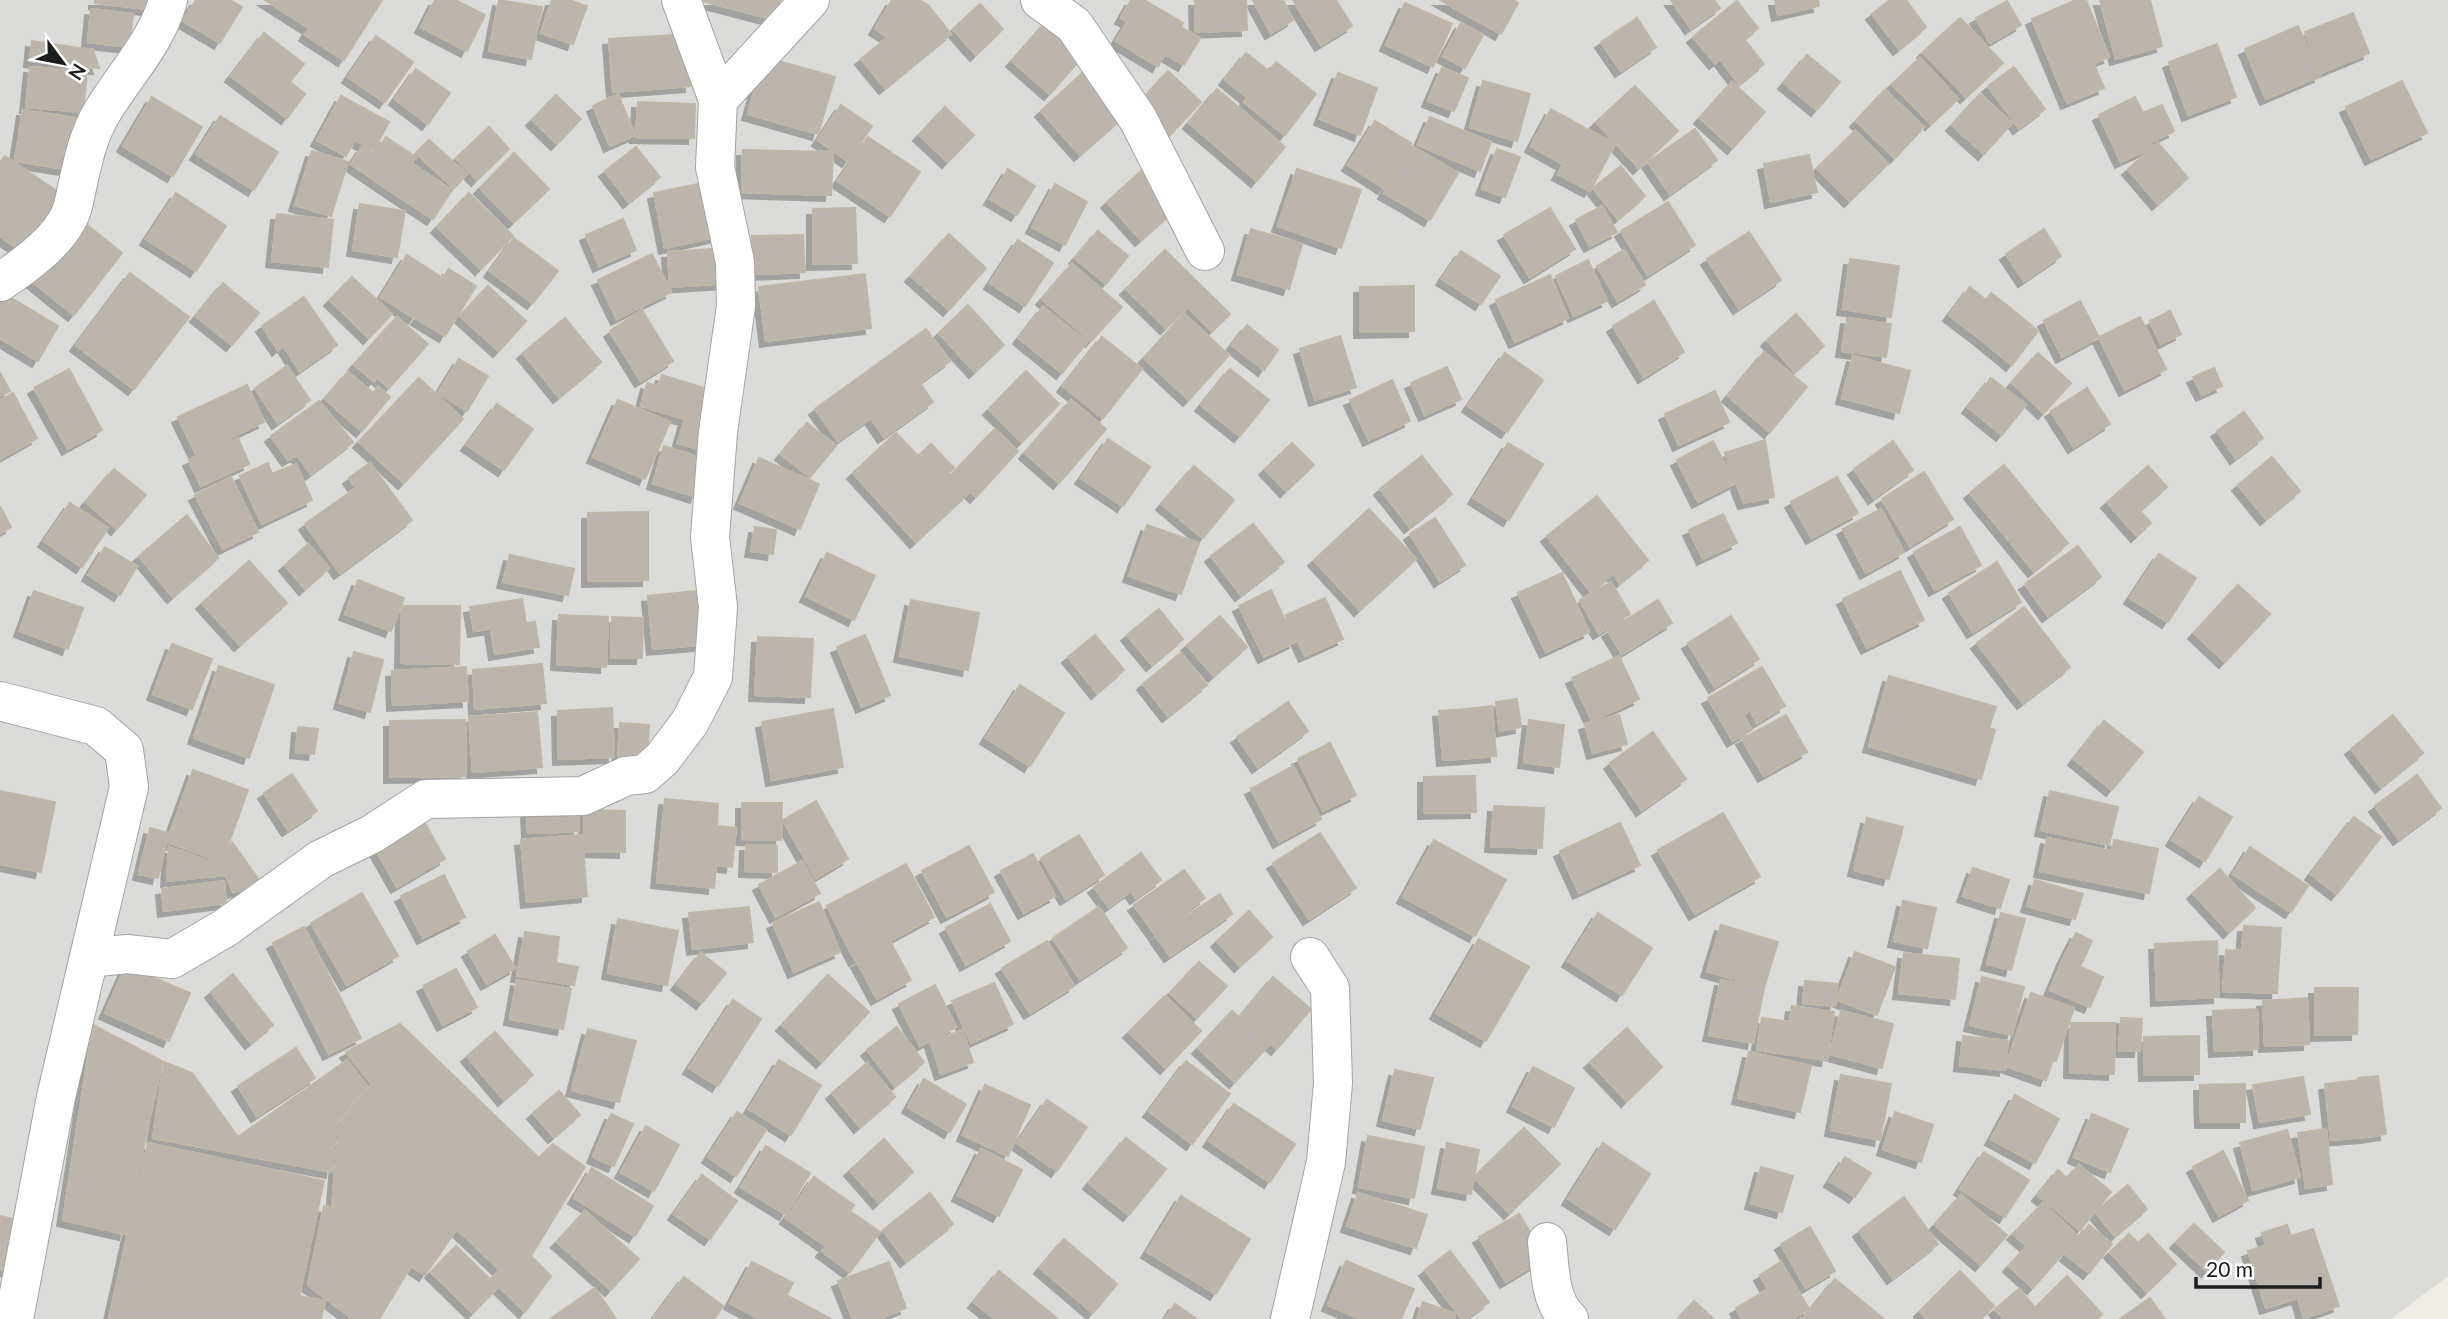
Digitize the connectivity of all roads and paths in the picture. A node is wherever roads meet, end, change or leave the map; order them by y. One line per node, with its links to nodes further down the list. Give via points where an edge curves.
1 (168, 0): 7 (street, via 163,18 99,117 72,209 59,231)
2 (681, 0): 5 (street)
3 (810, 0): 5 (street)
4 (1040, 0): 6 (street, via 1074,25 1138,119)
5 (718, 100): 10 (street, via 715,167 735,262 736,306 718,432 710,537 718,607 713,677 690,723 645,774 626,776 583,796 426,799 372,834 321,859 172,960 127,954)
6 (1205, 251)
7 (0, 282)
8 (0, 701): 10 (street, via 96,726 124,750 129,787)
9 (1310, 957): 13 (street, via 1330,988 1333,1083 1326,1162)
10 (89, 958): 12 (street, via 56,1097)
11 (1547, 1242): 14 (street, via 1555,1294)
12 (14, 1319)
13 (1290, 1319)
14 (1569, 1319)

